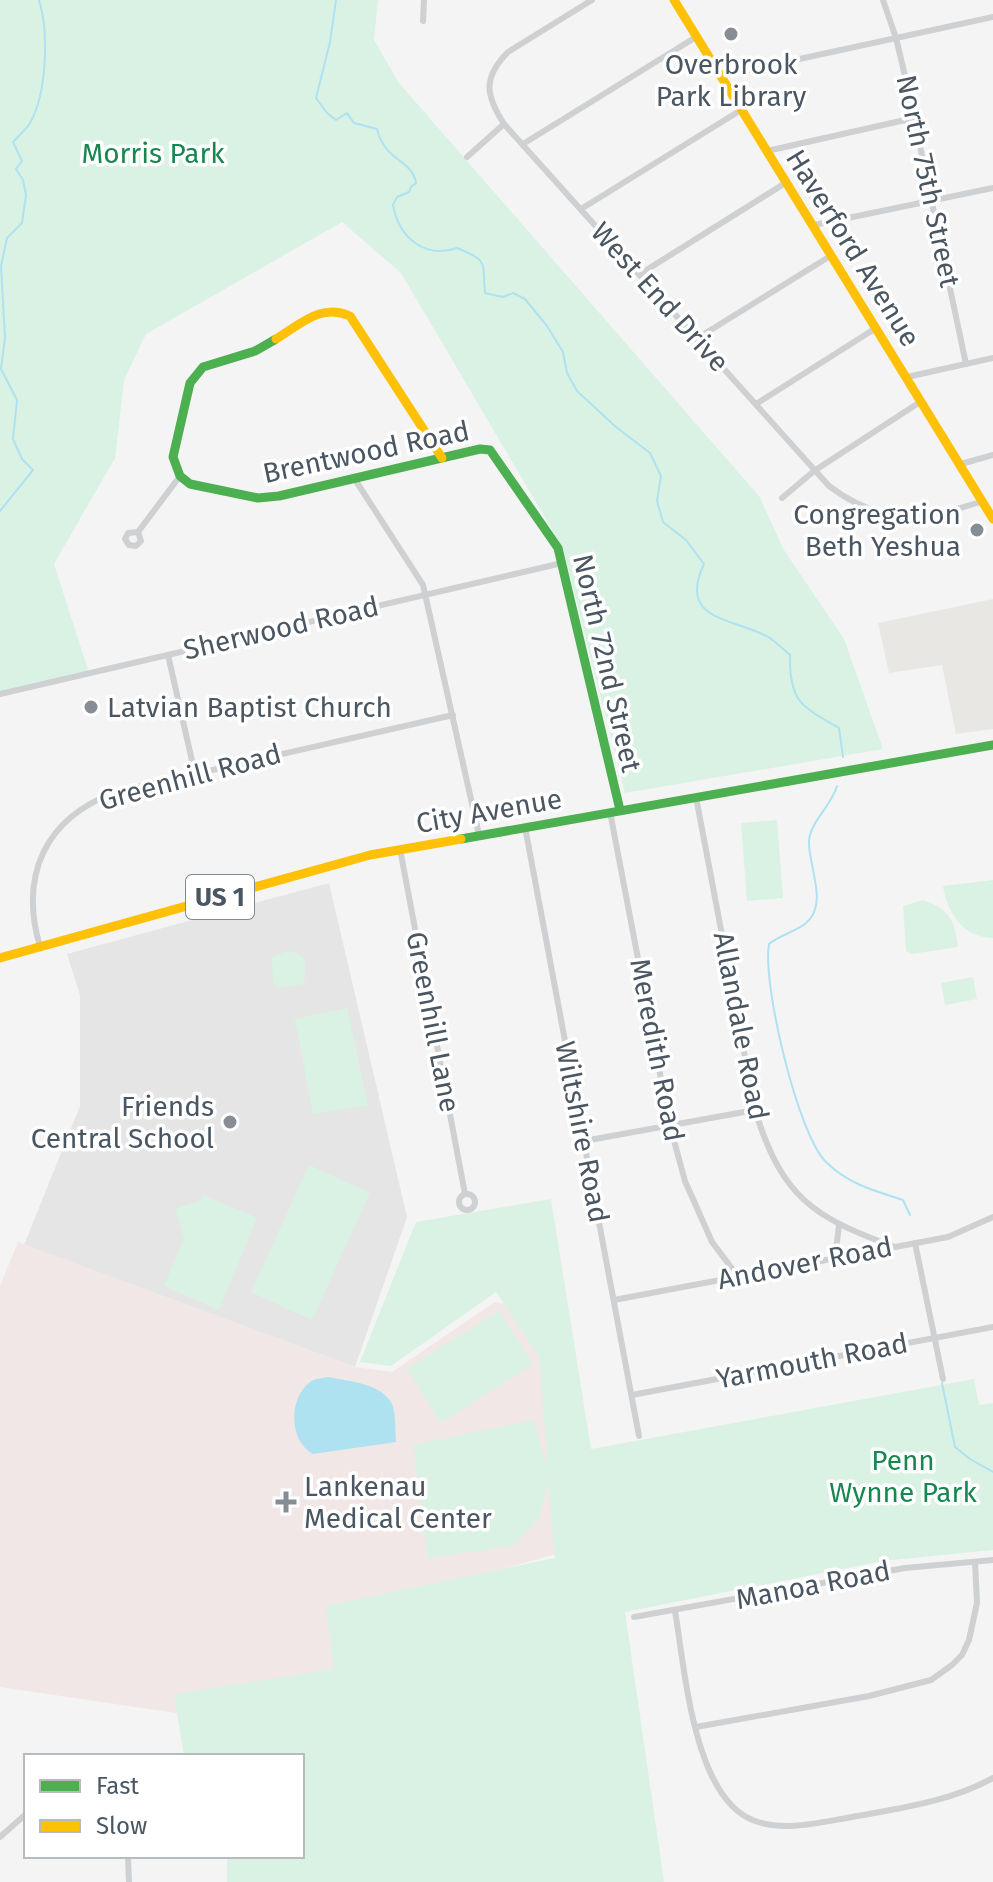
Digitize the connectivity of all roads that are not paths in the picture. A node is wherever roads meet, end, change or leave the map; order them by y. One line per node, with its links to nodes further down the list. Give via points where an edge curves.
1 (424, 0): 6 (street)
2 (592, 0): 12 (street, via 500,59 489,90 490,103)
3 (674, 0): 7 (main road, Haverford Avenue)
4 (883, 0): 8 (street, North 75th Street)
5 (993, 17): 8 (street)
6 (423, 21)
7 (696, 37): 9 (main road, Haverford Avenue); 13 (street)
8 (896, 38): 9 (street); 11 (street, North 75th Street)
9 (721, 76): 10 (main road, Haverford Avenue)
10 (741, 110): 14 (main road, Haverford Avenue); 19 (street)
11 (914, 118): 14 (street); 18 (street, North 75th Street)
12 (504, 124): 13 (street, West End Drive); 15 (street)
13 (523, 144): 19 (street, West End Drive)
14 (767, 151): 16 (main road, Haverford Avenue)
15 (467, 157)
16 (787, 182): 20 (main road, Haverford Avenue); 22 (street)
17 (993, 188): 18 (street)
18 (932, 201): 20 (street); 26 (street, North 75th Street)
19 (581, 209): 22 (street, West End Drive)
20 (814, 225): 21 (main road, Haverford Avenue)
21 (832, 255): 23 (main road, Haverford Avenue); 24 (street)
22 (640, 274): 24 (street, West End Drive)
23 (876, 328): 27 (main road, Haverford Avenue); 29 (street)
24 (696, 339): 29 (street, West End Drive)
25 (993, 358): 26 (street)
26 (966, 364): 27 (street)
27 (907, 377): 28 (main road, Haverford Avenue)
28 (921, 401): 33 (main road, Haverford Avenue); 34 (street)
29 (756, 404): 34 (street, West End Drive)
30 (490, 450): 32 (main road, Brentwood Road); 41 (main road, North 72nd Street, via 558,548)
31 (993, 455): 33 (street)
32 (442, 458): 35 (main road, via 350,316 320,312 255,351 203,367 194,375 173,457); 36 (main road, Brentwood Road)
33 (961, 464): 38 (main road, Haverford Avenue)
34 (814, 471): 37 (street); 38 (street, via 846,499 886,514 939,516)
35 (180, 476): 36 (main road, Brentwood Road, via 190,484 258,498); 40 (street)
36 (354, 478): 42 (street, via 423,585)
37 (782, 498)
38 (983, 501): 39 (main road, Haverford Avenue)
39 (993, 519)
40 (138, 532)
41 (562, 563): 42 (street, Sherwood Road); 49 (main road, North 72nd Street)
42 (423, 595): 43 (street, Sherwood Road); 45 (street)
43 (168, 655): 44 (street, Sherwood Road); 47 (street)
44 (0, 694)
45 (453, 715): 47 (street, Greenhill Road); 51 (street)
46 (993, 745): 48 (main road, City Avenue / US 1)
47 (195, 774): 53 (street, Greenhill Road, via 93,800 61,825 40,858 33,884)
48 (696, 797): 49 (main road, City Avenue / US 1); 55 (street, Allandale Road)
49 (615, 811): 50 (main road, City Avenue / US 1); 56 (street, Meredith Road)
50 (525, 827): 51 (main road, City Avenue / US 1); 57 (street, Wiltshire Road)
51 (479, 835): 52 (main road, City Avenue / US 1)
52 (400, 849): 53 (main road, City Avenue / US 1); 58 (street, Greenhill Lane)
53 (40, 947): 54 (main road, City Avenue / US 1)
54 (0, 958)
55 (755, 1110): 56 (street); 60 (street, Allandale Road, via 766,1147 786,1182 804,1202)
56 (670, 1126): 57 (street); 64 (street, Meredith Road, via 695,1208)
57 (584, 1141): 65 (street, Wiltshire Road)
58 (465, 1194)
59 (993, 1217): 61 (street, Andover Road, via 948,1237)
60 (839, 1225): 62 (street, Allandale Road); 63 (street)
61 (915, 1243): 62 (street, Andover Road); 67 (street)
62 (895, 1247): 63 (street, Andover Road)
63 (835, 1259): 64 (street, Andover Road)
64 (737, 1275): 65 (street, Andover Road)
65 (614, 1300): 69 (street, Wiltshire Road)
66 (993, 1327): 67 (street, Yarmouth Road)
67 (934, 1338): 68 (street); 69 (street, Yarmouth Road)
68 (943, 1379)
69 (632, 1395): 70 (street, Wiltshire Road)
70 (639, 1436)
71 (993, 1560): 72 (street, Manoa Road)
72 (975, 1562): 73 (street, Manoa Road, via 905,1568); 75 (street, via 977,1603 969,1640 962,1655 931,1680)
73 (675, 1611): 74 (street, Manoa Road); 75 (street)
74 (634, 1617)
75 (696, 1727): 76 (street, via 715,1785 734,1809 766,1824 804,1825 920,1805)
76 (993, 1778)
77 (24, 1816): 78 (street)
78 (0, 1837)
79 (128, 1858): 80 (street)
80 (129, 1882)

